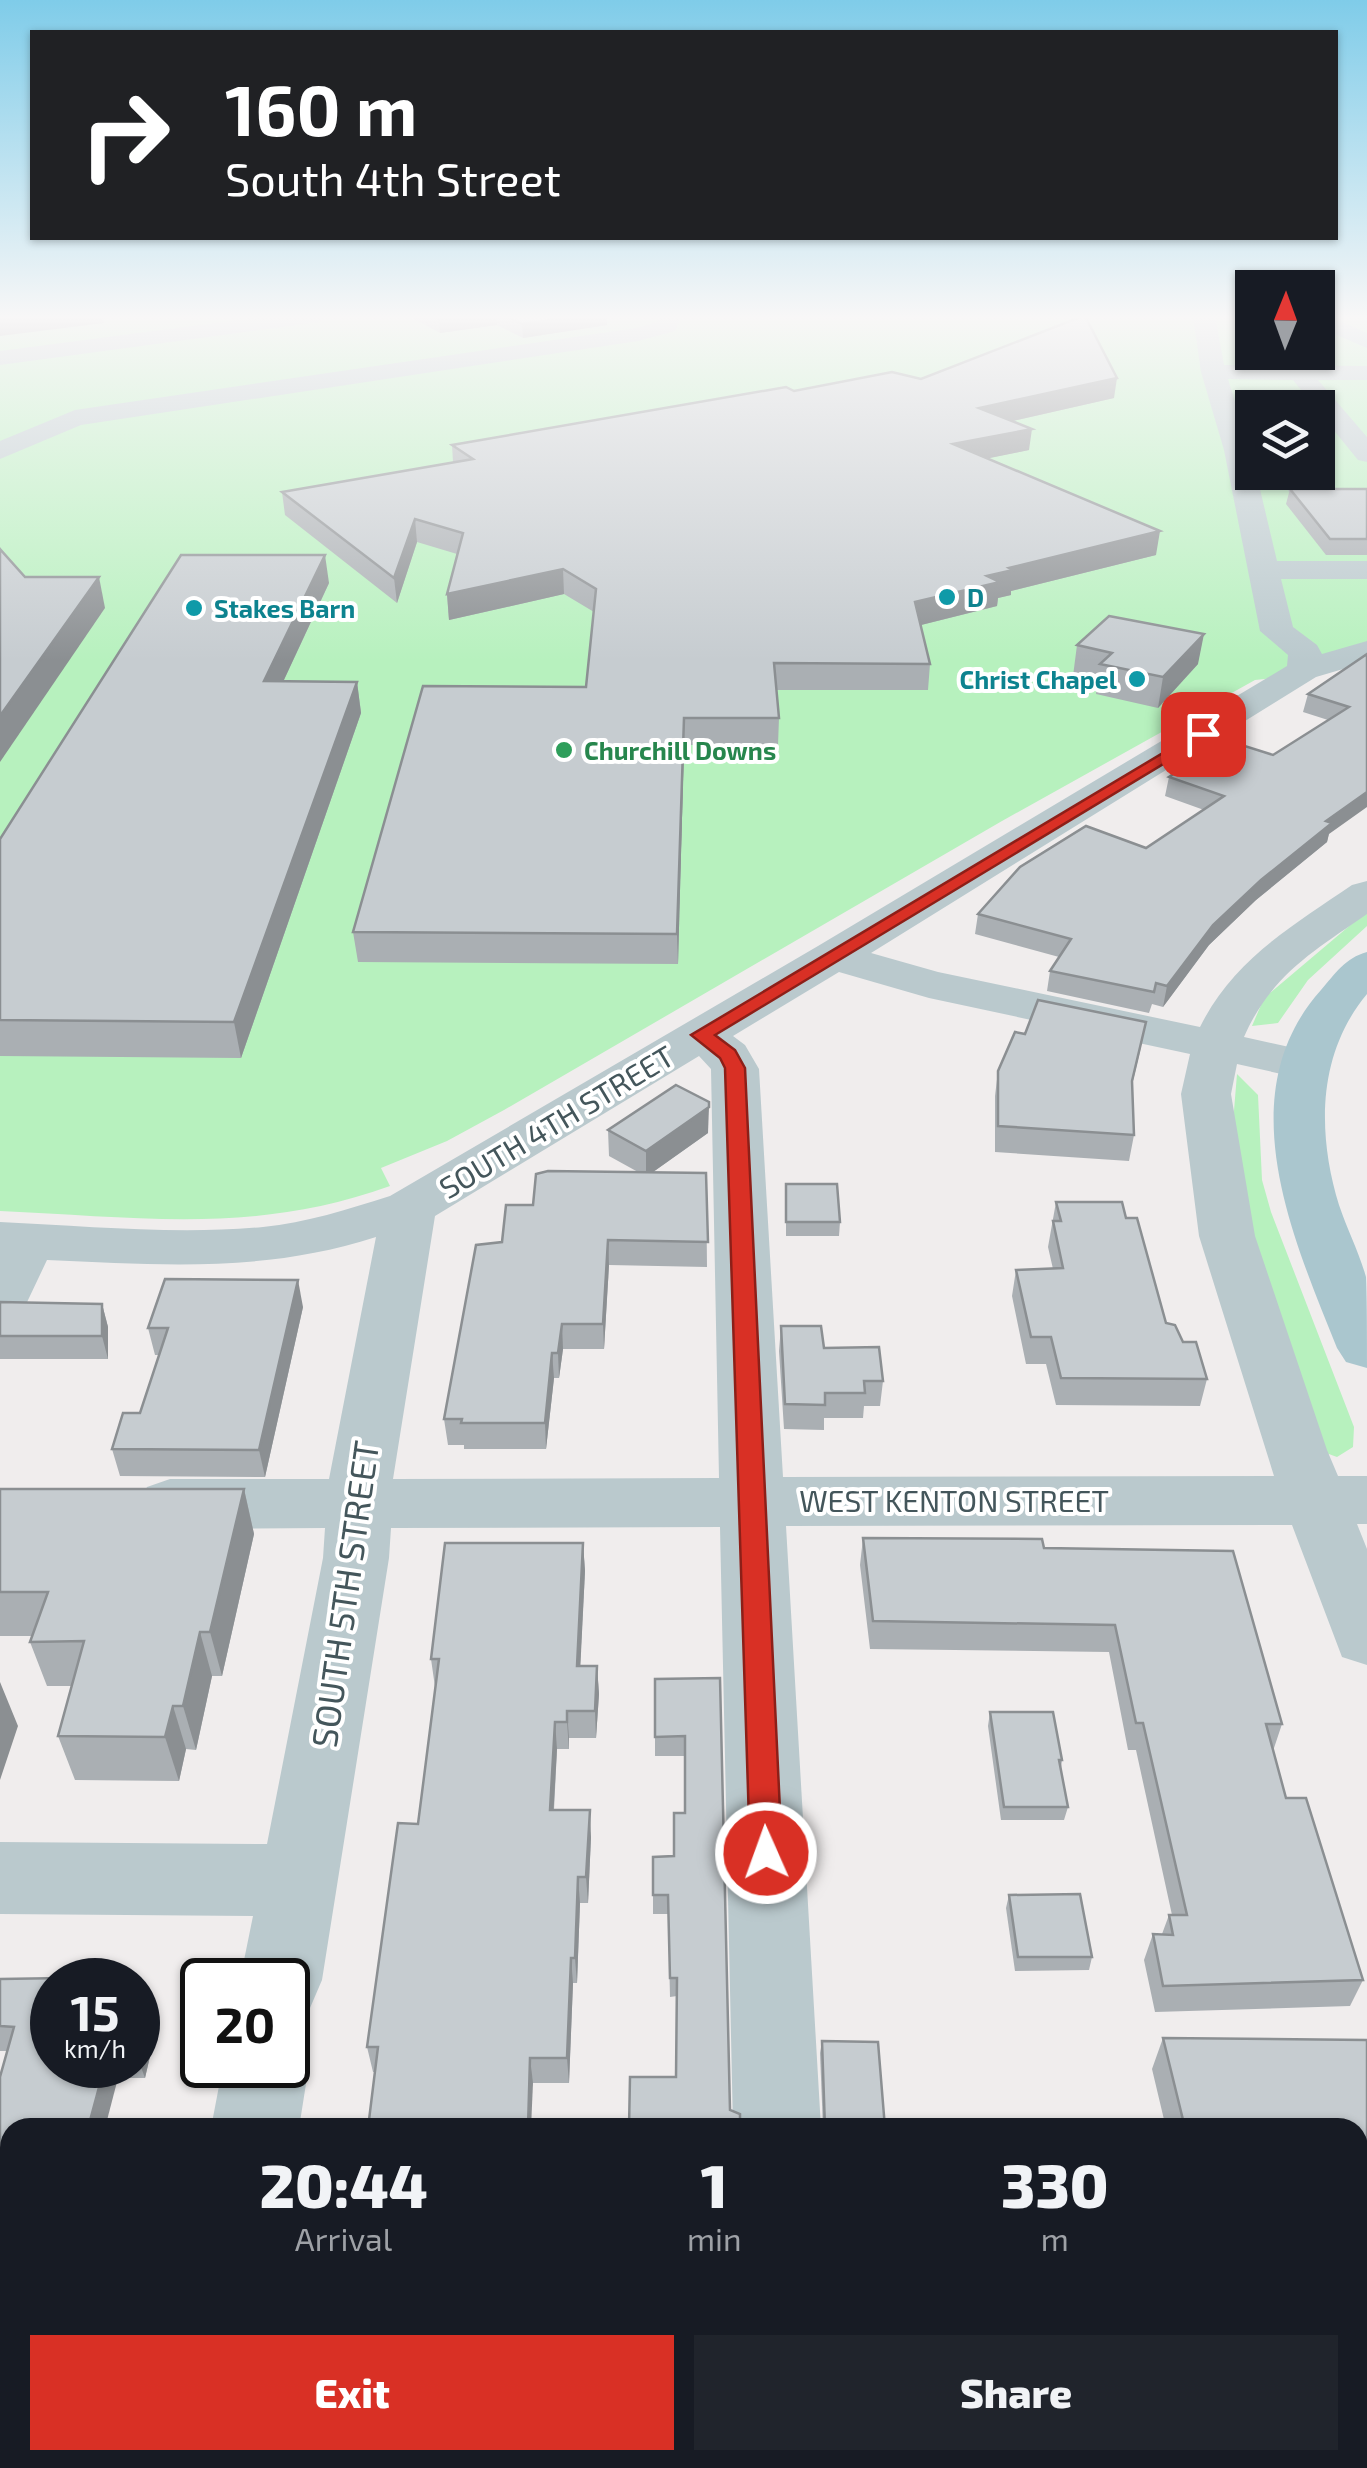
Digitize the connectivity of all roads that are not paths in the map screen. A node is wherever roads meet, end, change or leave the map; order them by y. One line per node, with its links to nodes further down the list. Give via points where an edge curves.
1 (35, 431): 4 (street)
2 (1335, 440): 3 (street)
3 (1360, 445)
4 (0, 451)
5 (1245, 490): 9 (street)
6 (1330, 490): 7 (street)
7 (1334, 491)
8 (1367, 570): 9 (street)
9 (1264, 580): 10 (street); 12 (street, via 1277,631)
10 (1367, 597)
11 (1367, 652): 12 (street, SOUTH 4TH STREET)
12 (1304, 661): 14 (street, SOUTH 4TH STREET)
13 (1367, 894): 17 (street, via 1273,959 1235,1004)
14 (796, 963): 16 (street, SOUTH 4TH STREET); 17 (street)
15 (1367, 966): 18 (main road, via 1334,1003)
16 (701, 1035): 19 (street, SOUTH 4TH STREET); 23 (street, via 735,1068)
17 (1216, 1045): 18 (street); 24 (street, via 1206,1094 1226,1236)
18 (1304, 1064): 22 (main road, via 1296,1117 1302,1176)
19 (409, 1208): 20 (street, SOUTH 4TH STREET, via 323,1235 263,1245); 26 (street, SOUTH 5TH STREET, via 362,1462)
20 (14, 1241): 21 (street)
21 (0, 1303)
22 (1367, 1348)
23 (752, 1500): 24 (street, WEST KENTON STREET); 26 (street, WEST KENTON STREET); 33 (street)
24 (1341, 1500): 27 (street)
25 (116, 1504): 26 (street, WEST KENTON STREET)
26 (362, 1504): 29 (street, SOUTH 5TH STREET)
27 (1367, 1637)
28 (0, 1878): 29 (street)
29 (298, 1880): 30 (street, SOUTH 5TH STREET)
30 (285, 1958)
31 (262, 2088): 32 (street)
32 (257, 2118)
33 (777, 2118)

